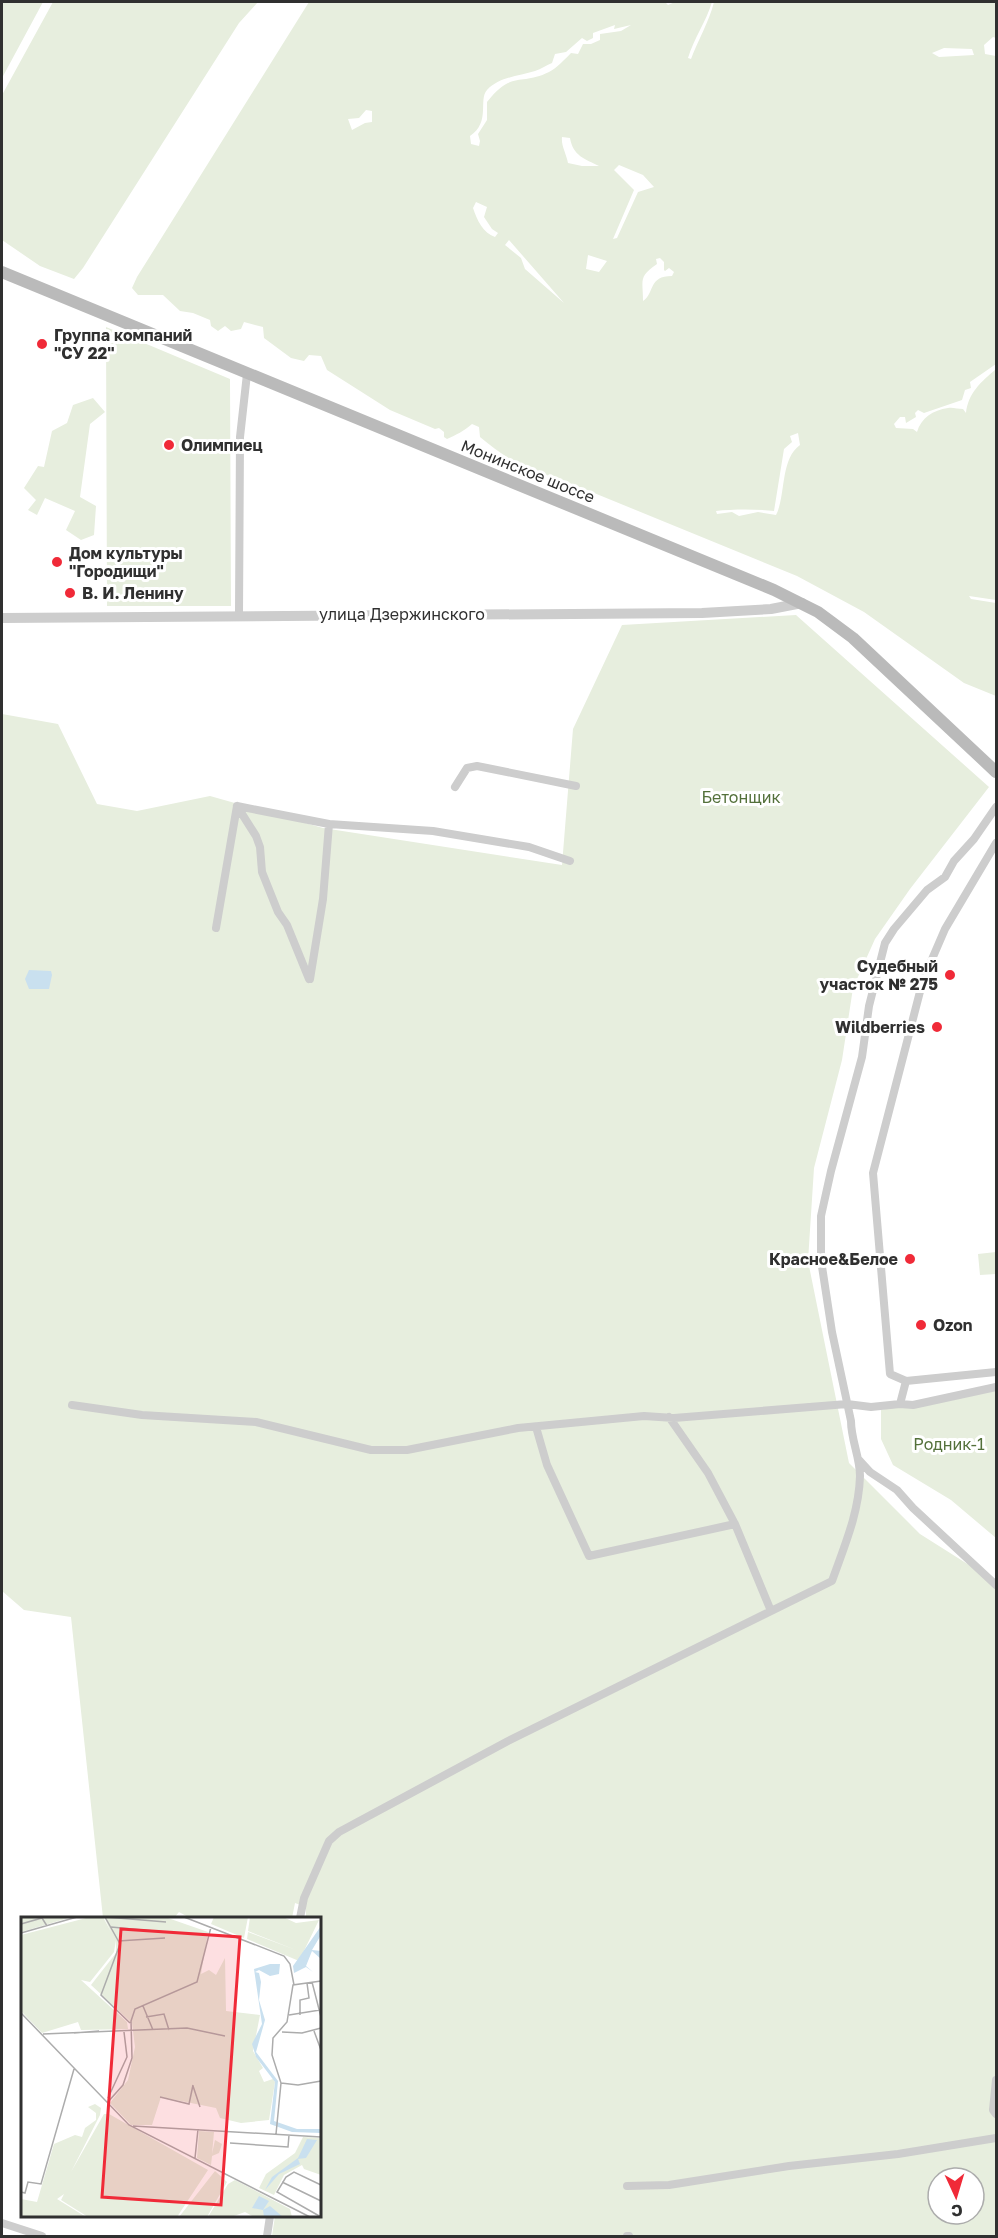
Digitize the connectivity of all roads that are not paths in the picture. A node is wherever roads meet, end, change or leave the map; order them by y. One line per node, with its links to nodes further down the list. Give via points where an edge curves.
1 (2, 272): 2 (main road, Монинское шоссе)
2 (247, 374): 3 (main road, Монинское шоссе); 6 (street, via 240,436)
3 (774, 590): 4 (main road, Монинское шоссе); 5 (street, via 773,604)
4 (802, 603): 5 (street, улица Дзержинского); 8 (main road, Монинское шоссе, via 853,638)
5 (758, 610): 6 (street, улица Дзержинского)
6 (239, 615): 7 (street, улица Дзержинского)
7 (2, 618)
8 (996, 772)
9 (576, 786): 10 (street, via 477,766 467,768)
10 (455, 787)
11 (237, 806): 13 (street); 13 (street, via 256,836 262,872 309,979 323,899); 16 (street)
12 (996, 807): 20 (street, via 945,876 927,890 885,943 869,1006 862,1057 821,1216 821,1260)
13 (329, 824): 15 (street, via 434,831 529,847)
14 (996, 843): 18 (street, via 945,929 923,980 873,1173 890,1374)
15 (570, 861)
16 (216, 928)
17 (996, 1372): 18 (street)
18 (906, 1382): 21 (street)
19 (996, 1387): 21 (street, via 913,1405)
20 (847, 1404): 21 (street); 23 (street); 25 (street)
21 (900, 1404)
22 (72, 1405): 24 (street, via 142,1415 256,1422 388,1452)
23 (669, 1417): 24 (street); 26 (street, via 708,1473)
24 (536, 1426): 26 (street, via 547,1465 589,1556)
25 (859, 1460): 27 (street, via 897,1490); 28 (street, via 854,1518 832,1581)
26 (735, 1524): 28 (street)
27 (996, 1585)
28 (771, 1611): 29 (street, via 508,1741 339,1832 329,1841 304,1898)
29 (300, 1917)
30 (996, 2080): 31 (street)
31 (996, 2114)
32 (996, 2138): 33 (street, via 669,2185)
33 (627, 2186)
34 (270, 2217): 37 (street)
35 (2, 2223): 36 (street)
36 (42, 2236)
37 (267, 2236)

